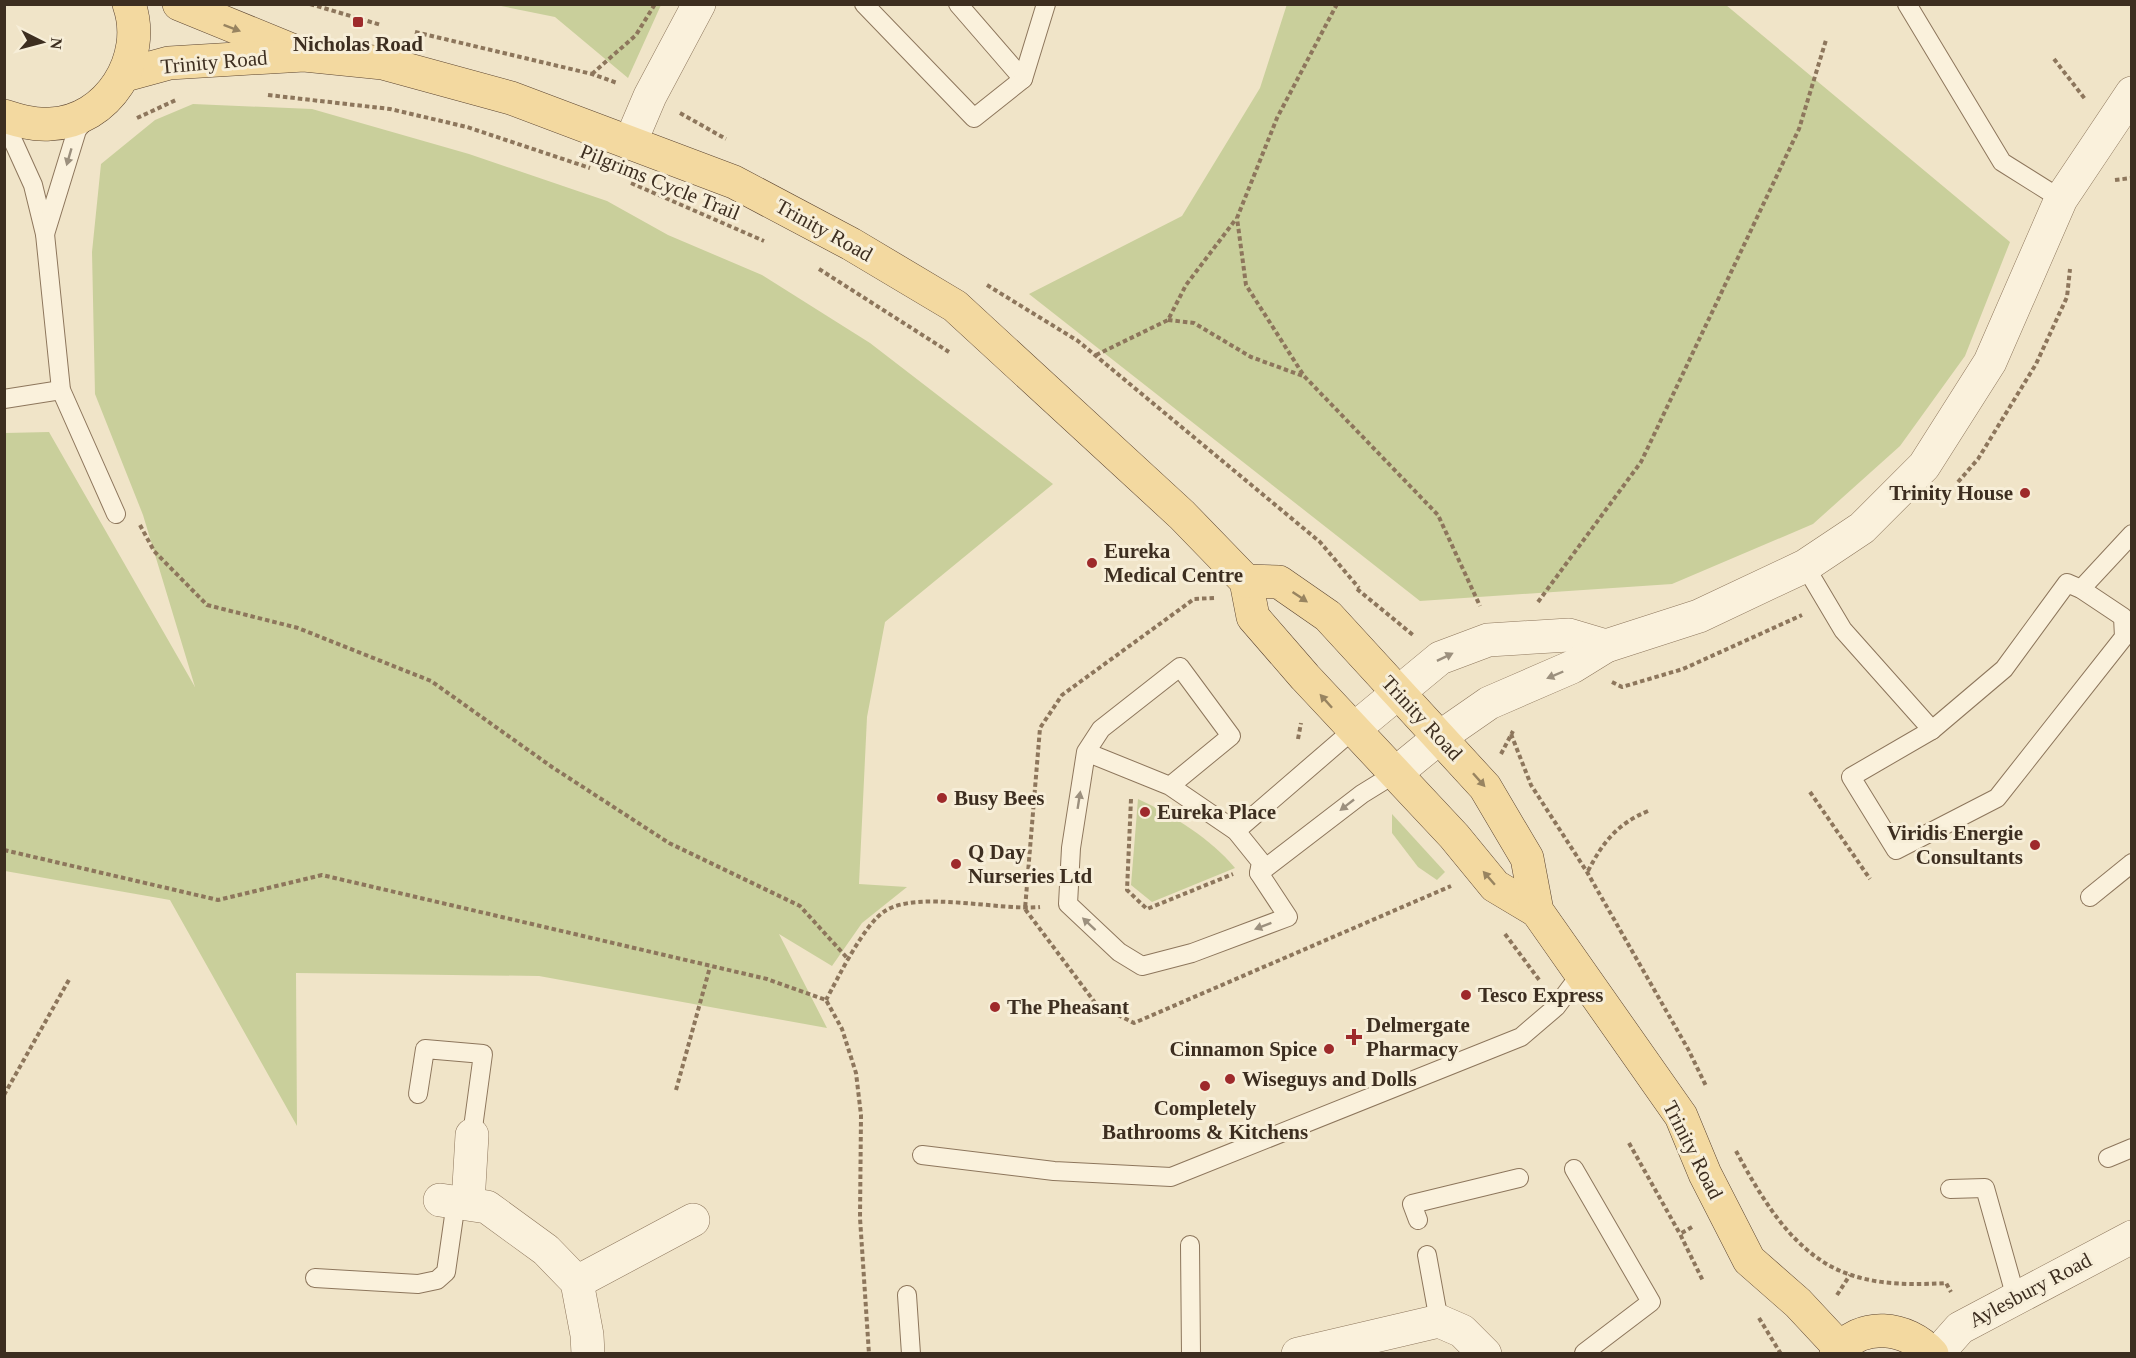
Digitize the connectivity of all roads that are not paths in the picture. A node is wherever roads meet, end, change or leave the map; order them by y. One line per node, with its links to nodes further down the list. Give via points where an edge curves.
1 (129, 4): 9 (main road, Trinity Road, via 134,17 134,47)
2 (179, 4): 8 (main road, Trinity Road, one-way to 8)
3 (699, 4): 15 (street)
4 (864, 4): 10 (lane, via 974,118)
5 (958, 4): 10 (lane)
6 (1046, 4): 10 (lane)
7 (1907, 4): 16 (lane, via 2002,162)
8 (304, 55): 9 (main road, Trinity Road, via 169,63); 15 (main road, Trinity Road, via 383,63 511,98)
9 (124, 75): 12 (main road, Trinity Road)
10 (1023, 79)
11 (2132, 93): 16 (street)
12 (97, 107): 13 (main road, Trinity Road, via 75,119 51,124 26,123); 17 (lane, one-way to 17, via 77,130)
13 (4, 116)
14 (4, 121): 17 (lane, via 33,185)
15 (630, 143): 23 (main road, Trinity Road, via 734,182 851,244 955,306 1182,515)
16 (2061, 199): 22 (street, via 1990,362 1924,466 1862,528)
17 (45, 234): 18 (lane)
18 (61, 390): 19 (lane); 20 (lane)
19 (4, 399)
20 (116, 514)
21 (2132, 534): 24 (lane)
22 (1805, 566): 25 (street, via 1699,616); 28 (lane, via 1843,630)
23 (1246, 581): 26 (main road, Trinity Road, one-way to 26, via 1279,582 1328,616); 27 (main road, Trinity Road, one-way to 23, via 1253,617)
24 (2081, 589): 28 (lane, via 2067,583 2004,669); 28 (lane, via 2123,617 2124,637 1997,798 1896,850 1851,777)
25 (1606, 646): 26 (street, one-way to 25, via 1440,658 1488,640 1569,635); 29 (street, one-way to 29, via 1572,667 1489,703)
26 (1398, 691): 27 (street); 29 (main road, Trinity Road)
27 (1353, 730): 31 (main road, Trinity Road); 33 (lane)
28 (1932, 730)
29 (1440, 737): 31 (street); 37 (main road, Trinity Road, one-way to 37, via 1485,787 1527,858)
30 (1086, 752): 32 (lane); 32 (lane, via 1101,729 1180,667 1231,736); 35 (lane, one-way to 30, via 1288,917 1192,953 1142,966 1119,952 1068,904 1071,848)
31 (1396, 773): 35 (lane, one-way to 35); 37 (main road, Trinity Road, one-way to 31, via 1495,885)
32 (1170, 786): 33 (lane)
33 (1236, 831): 35 (lane)
34 (2132, 863): 36 (lane)
35 (1260, 867)
36 (2090, 897)
37 (1537, 911): 38 (main road, Trinity Road)
38 (1580, 975): 42 (lane, via 1556,1007 1521,1037 1171,1177 1054,1171); 58 (main road, Trinity Road, via 1681,1116 1705,1174 1749,1260 1798,1304)
39 (418, 1094): 40 (lane, via 425,1049 483,1054)
40 (472, 1135): 47 (street)
41 (2132, 1148): 43 (lane)
42 (922, 1155)
43 (2108, 1158)
44 (1574, 1169): 64 (lane, via 1651,1302)
45 (1519, 1178): 49 (lane, via 1412,1204)
46 (1950, 1189): 56 (lane, via 1985,1188)
47 (455, 1202): 53 (lane, via 446,1272 436,1280 418,1284); 54 (street, via 487,1207 546,1250)
48 (693, 1220): 54 (street)
49 (1418, 1220)
50 (2132, 1237): 56 (street, Aylesbury Road)
51 (1190, 1245): 61 (lane)
52 (1427, 1255): 57 (lane)
53 (315, 1278)
54 (578, 1282): 59 (street)
55 (907, 1295): 60 (lane)
56 (2016, 1298): 66 (street, Aylesbury Road, via 1960,1328)
57 (1439, 1321): 62 (street); 63 (street, via 1462,1331)
58 (1838, 1351): 65 (main road, Trinity Road, via 1855,1337 1889,1330 1907,1334)
59 (588, 1353)
60 (911, 1353)
61 (1191, 1353)
62 (1298, 1353)
63 (1485, 1353)
64 (1584, 1353)
65 (1932, 1353)
66 (1937, 1353)

